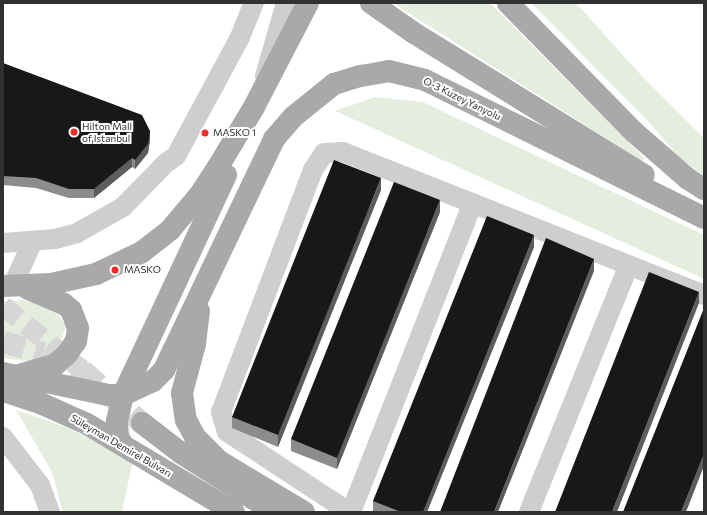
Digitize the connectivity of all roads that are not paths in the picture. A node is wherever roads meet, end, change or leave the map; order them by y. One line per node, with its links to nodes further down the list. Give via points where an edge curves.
1 (242, 3): 6 (lane)
2 (254, 3): 6 (lane)
3 (370, 3): 10 (main road, via 428,42)
4 (508, 3): 8 (main road, via 634,132 688,179)
5 (300, 4): 7 (main road)
6 (231, 53): 12 (lane, via 176,156 123,207 77,233)
7 (254, 107): 15 (main road, via 196,199 170,230 142,252 117,265 74,280); 20 (main road, via 240,146)
8 (704, 189)
9 (473, 203): 14 (lane); 28 (lane); 28 (lane, via 343,152 324,153 313,170 221,412 227,432)
10 (704, 212)
11 (704, 218): 16 (main road, O-3 Kuzey Yanyolu, via 425,80 389,71 334,84 293,117 274,139)
12 (33, 241): 13 (lane); 15 (lane)
13 (3, 243)
14 (629, 265): 17 (lane); 29 (lane)
15 (8, 286): 18 (main road, via 33,290 64,304 70,310 78,328 76,341 68,354 56,364 38,371)
16 (199, 293): 20 (main road, O-3 Kuzey Yanyolu, via 164,370 153,381); 27 (main road, via 196,337 182,393 186,420 195,438 219,461)
17 (704, 295)
18 (10, 374): 20 (main road, via 96,394)
19 (3, 391): 23 (main road, Süleyman Demirel Bulvarı, via 66,414)
20 (123, 395): 23 (main road, via 117,421 118,437)
21 (142, 423): 26 (main road, via 182,453)
22 (3, 438): 24 (lane, via 40,485)
23 (123, 444): 25 (main road, Süleyman Demirel Bulvarı)
24 (50, 512)
25 (234, 512)
26 (274, 512)
27 (304, 512)
28 (350, 512)
29 (529, 512)

